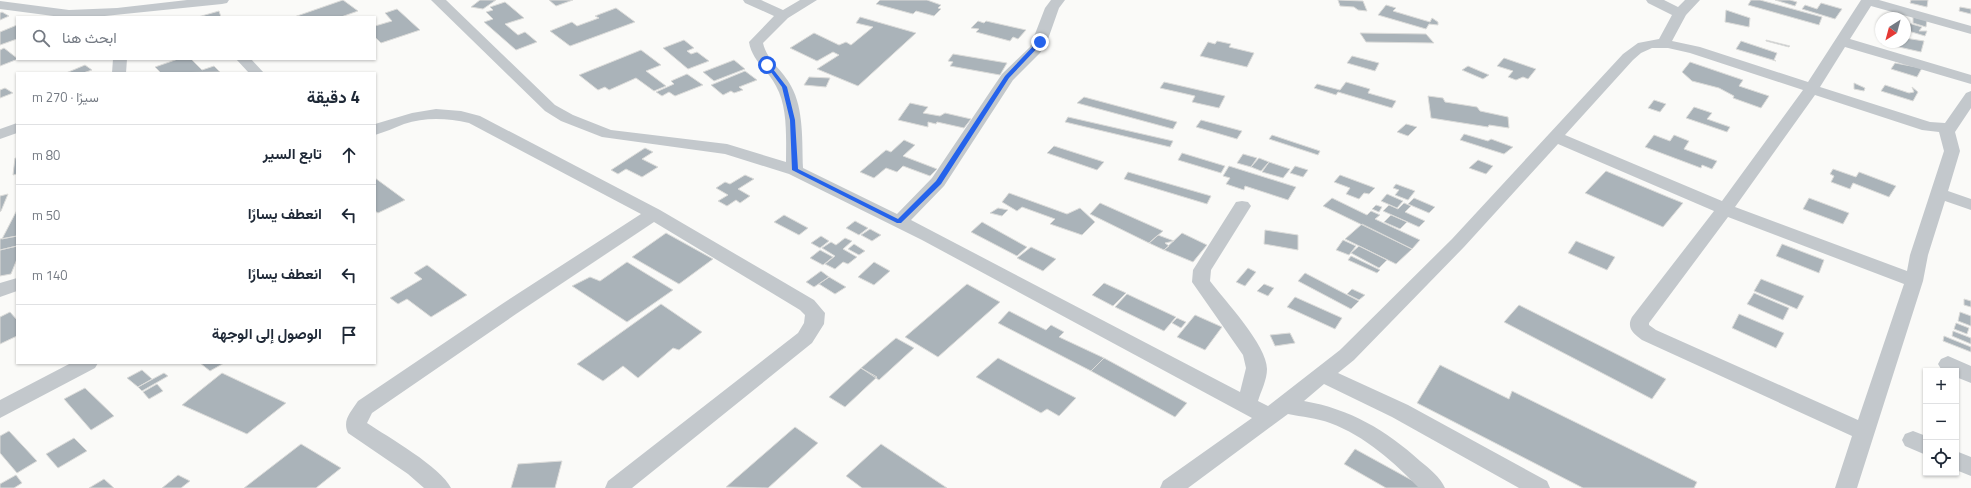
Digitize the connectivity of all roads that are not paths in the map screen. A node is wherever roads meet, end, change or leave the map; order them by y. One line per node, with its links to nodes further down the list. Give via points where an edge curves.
1 (17, 0): 10 (street)
2 (222, 0): 12 (street)
3 (438, 0): 29 (street, via 550,108 567,118 608,134 727,149)
4 (750, 0): 13 (street)
5 (810, 0): 13 (street)
6 (1058, 0): 35 (street, via 1052,8 1035,50 1007,77 938,182)
7 (1652, 0): 11 (street)
8 (1694, 0): 11 (street)
9 (1868, 0): 14 (street); 15 (street)
10 (0, 4): 12 (street, via 69,14)
11 (1680, 13): 16 (street)
12 (117, 14)
13 (783, 15): 29 (street, via 756,42 756,51 784,87 792,120)
14 (1971, 30)
15 (1842, 41): 21 (street); 22 (street)
16 (1663, 44): 22 (street, via 1695,50); 28 (street, via 1641,46 1636,49)
17 (120, 60): 19 (street)
18 (244, 60): 20 (street)
19 (119, 72)
20 (256, 72)
21 (1971, 80)
22 (1812, 88): 25 (street, via 1928,127); 33 (street)
23 (1971, 96): 25 (street, via 1950,128)
24 (16, 128): 27 (street)
25 (1946, 129): 30 (street, via 1952,151)
26 (376, 130): 34 (street, via 414,116 434,113 456,114 474,119)
27 (0, 134)
28 (1555, 137): 33 (street); 41 (street, via 1448,253)
29 (795, 170): 35 (street)
30 (1938, 193): 31 (street); 36 (street, via 1919,255)
31 (1971, 205)
32 (1242, 206): 43 (street, via 1202,270 1202,282 1256,363)
33 (1725, 209): 36 (street); 46 (street, via 1639,322 1640,328 1649,335)
34 (654, 214): 49 (street, via 365,407 356,421 356,427 416,468); 50 (street, via 807,305 815,313 814,324 805,338)
35 (899, 222): 43 (street)
36 (1914, 281): 46 (street)
37 (16, 284): 38 (street)
38 (0, 290)
39 (86, 364): 44 (street)
40 (1948, 364): 42 (street)
41 (1324, 375): 45 (street); 53 (street, via 1400,411)
42 (1971, 375)
43 (1246, 404): 45 (street)
44 (0, 410)
45 (1277, 411): 51 (street); 52 (street, via 1343,419 1395,452)
46 (1864, 432): 54 (street)
47 (1959, 461): 48 (street)
48 (1971, 467)
49 (440, 488)
50 (616, 488)
51 (1170, 488)
52 (1434, 488)
53 (1539, 488)
54 (1846, 488)

